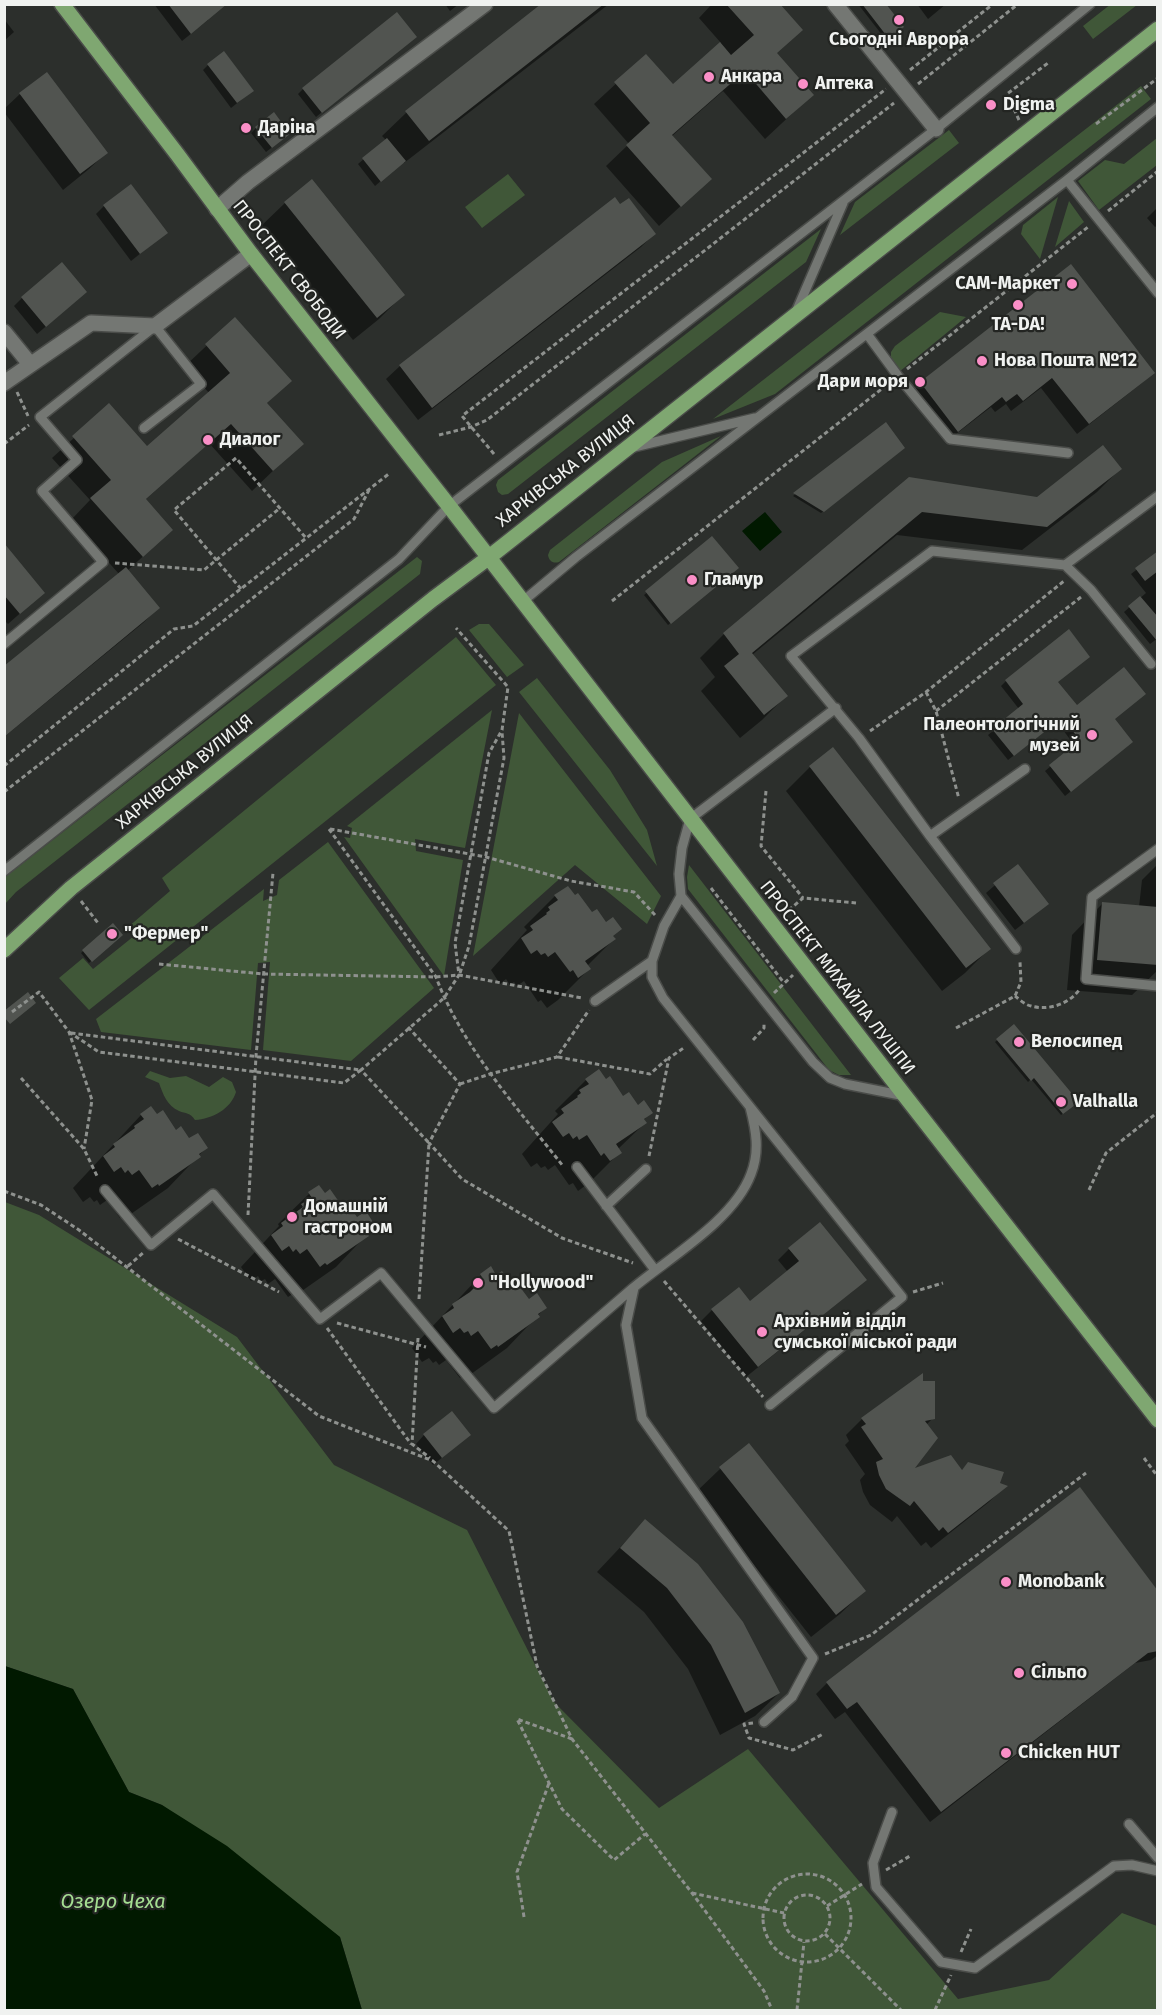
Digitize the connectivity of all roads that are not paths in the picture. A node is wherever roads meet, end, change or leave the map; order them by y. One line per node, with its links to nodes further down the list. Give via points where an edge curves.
1 (62, 4): 10 (main road, ПРОСПЕКТ СВОБОДИ)
2 (485, 4): 10 (street)
3 (835, 4): 7 (street)
4 (1090, 4): 7 (lane)
5 (1158, 29): 13 (main road, ХАРКІВСЬКА ВУЛИЦЯ)
6 (1158, 107): 8 (lane)
7 (936, 129): 9 (lane)
8 (1067, 180): 12 (lane); 16 (lane)
9 (844, 201): 13 (lane); 24 (lane)
10 (217, 209): 11 (main road, ПРОСПЕКТ СВОБОДИ)
11 (251, 254): 14 (street); 24 (main road, ПРОСПЕКТ СВОБОДИ)
12 (1158, 293)
13 (794, 316): 21 (main road, ХАРКІВСЬКА ВУЛИЦЯ)
14 (155, 326): 17 (street, via 91,323); 20 (lane, via 201,384); 29 (lane, via 40,417 77,460 42,490 103,561)
15 (4, 332): 17 (street)
16 (867, 334): 19 (lane); 22 (lane, via 950,439)
17 (30, 364): 18 (street)
18 (10, 379)
19 (758, 418): 21 (lane); 27 (lane)
20 (144, 428)
21 (626, 449): 25 (main road, ХАРКІВСЬКА ВУЛИЦЯ)
22 (1068, 453)
23 (1158, 496): 26 (lane)
24 (449, 506): 25 (main road, ПРОСПЕКТ СВОБОДИ); 36 (lane, via 399,559)
25 (488, 558): 27 (main road, ПРОСПЕКТ МИХАЙЛА ЛУШПИ); 39 (main road, ХАРКІВСЬКА ВУЛИЦЯ, via 71,888)
26 (1065, 565): 30 (lane, via 1091,590); 31 (lane, via 932,551 791,656)
27 (522, 602): 33 (main road, ПРОСПЕКТ МИХАЙЛА ЛУШПИ)
28 (4, 629): 29 (lane)
29 (8, 641)
30 (1151, 664)
31 (836, 708): 33 (lane); 34 (lane)
32 (1025, 769): 34 (lane)
33 (690, 819): 37 (lane, via 681,857); 43 (main road, ПРОСПЕКТ МИХАЙЛА ЛУШПИ)
34 (930, 836): 38 (lane)
35 (1158, 849): 41 (lane, via 1092,897 1086,979)
36 (4, 871)
37 (681, 896): 40 (lane, via 664,926); 43 (lane, via 813,1062 830,1078)
38 (1016, 949)
39 (4, 950)
40 (652, 961): 42 (lane); 44 (lane, via 652,977 663,998)
41 (1158, 986)
42 (595, 1001)
43 (904, 1096): 52 (main road, ПРОСПЕКТ МИХАЙЛА ЛУШПИ)
44 (750, 1107): 49 (lane, via 757,1149 751,1175 720,1219); 51 (lane, via 902,1298)
45 (646, 1169): 48 (lane)
46 (573, 1171): 48 (lane)
47 (105, 1191): 50 (lane, via 151,1245 213,1194 320,1319 381,1273 494,1408)
48 (606, 1206): 49 (lane)
49 (655, 1270): 50 (lane)
50 (634, 1288): 53 (lane, via 626,1325 642,1418 813,1659 792,1697)
51 (770, 1405)
52 (1158, 1420)
53 (764, 1722)
54 (892, 1812): 57 (lane, via 873,1863 876,1887 941,1962 975,1968 1114,1866 1132,1865)
55 (1129, 1824): 56 (lane)
56 (1158, 1858)
57 (1158, 1871)

